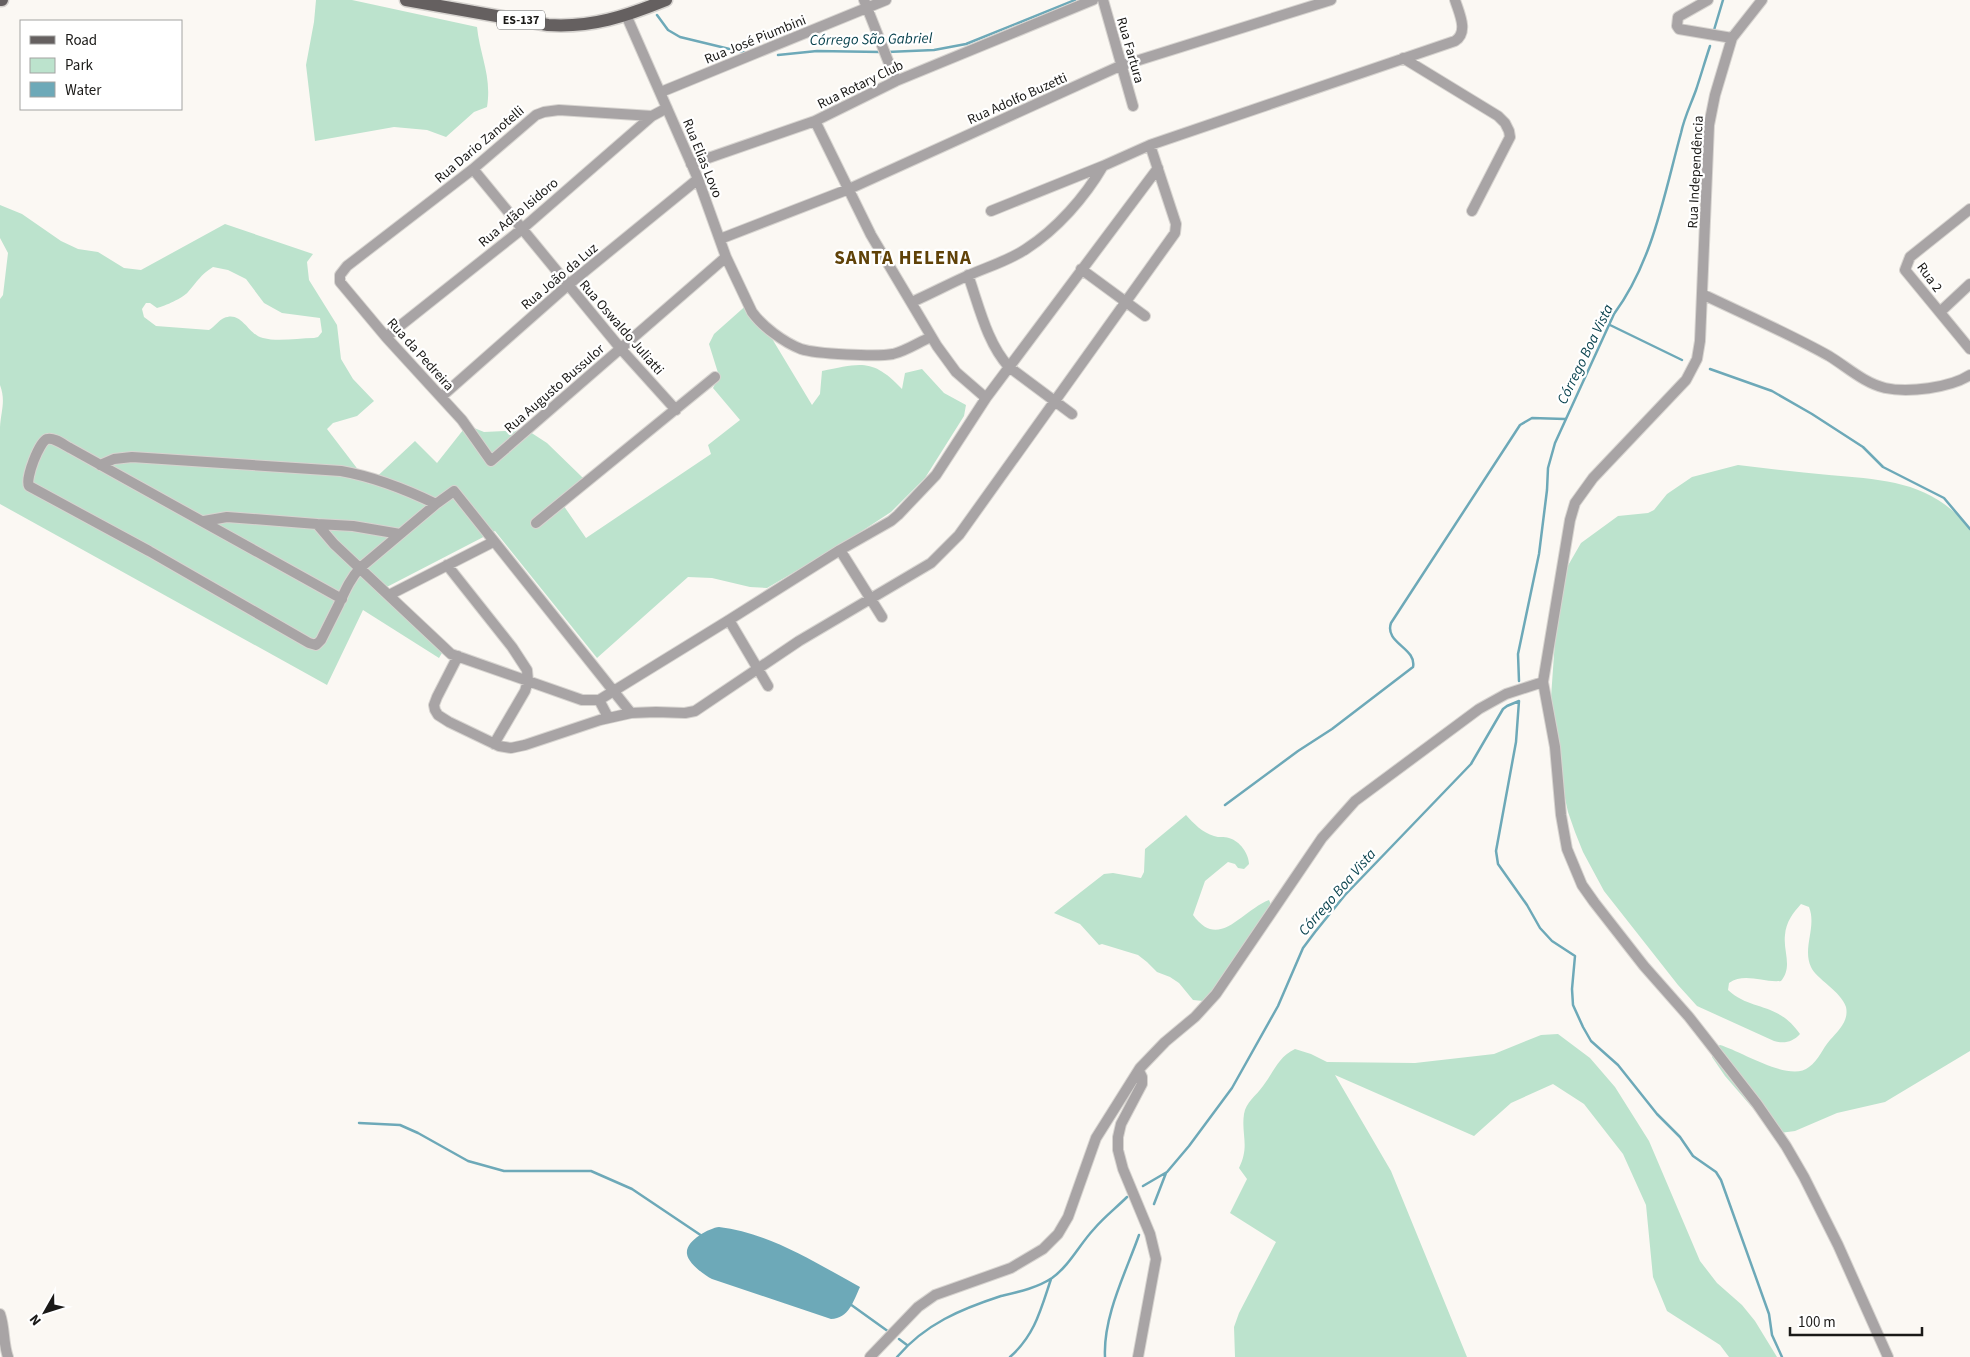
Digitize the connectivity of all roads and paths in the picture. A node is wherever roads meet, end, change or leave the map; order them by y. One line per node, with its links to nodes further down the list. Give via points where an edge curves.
1 (406, 0): 11 (main road, ES-137, via 548,25 584,25)
2 (666, 0): 11 (main road, ES-137)
3 (886, 0): 10 (street, Rua José Piumbini)
4 (1093, 0): 15 (street, Rua Rotary Club)
5 (1103, 0): 14 (street, Rua Fartura)
6 (1332, 0): 14 (street, Rua Adolfo Buzetti)
7 (1455, 0): 13 (street, via 1463,28 1460,38)
8 (1708, 0): 12 (street, via 1678,17 1677,26 1679,29)
9 (1762, 0): 12 (street, Rua Independência)
10 (866, 4): 15 (street); 16 (street, Rua José Piumbini)
11 (636, 12): 16 (street, Rua Elias Lovo)
12 (1732, 38): 39 (street, Rua Independência, via 1709,125)
13 (1403, 58): 21 (street); 30 (street, via 1498,116 1509,130 1510,137)
14 (1120, 66): 17 (street, Rua Fartura); 27 (street, Rua Adolfo Buzetti)
15 (896, 80): 20 (street, Rua Rotary Club)
16 (661, 92): 18 (street, Rua Elias Lovo)
17 (1133, 106)
18 (667, 108): 19 (street, Rua Adão Isidoro); 22 (street, Rua Elias Lovo)
19 (652, 116): 25 (street, Rua Dario Zanotelli, via 544,112 536,115); 31 (street, Rua Adão Isidoro)
20 (815, 121): 22 (street, Rua Rotary Club); 27 (street)
21 (1150, 145): 23 (street); 24 (street)
22 (691, 164): 26 (street, Rua Elias Lovo)
23 (1103, 166): 29 (street); 36 (street, via 1067,214 1038,240 1007,260)
24 (1158, 168): 35 (street); 41 (street, via 1176,233)
25 (472, 169): 31 (street, Rua Oswaldo Juliatti); 34 (street, Rua Dario Zanotelli)
26 (698, 179): 32 (street, Rua Elias Lovo); 38 (street, Rua João da Luz)
27 (849, 188): 32 (street, Rua Adolfo Buzetti); 40 (street, via 871,235)
28 (1970, 209): 42 (street, Rua 2, via 1910,257 1906,266 1912,280)
29 (991, 211)
30 (1472, 211)
31 (522, 229): 38 (street, Rua Oswaldo Juliatti); 45 (street, Rua Adão Isidoro)
32 (720, 239): 33 (street, Rua Elias Lovo)
33 (726, 257): 44 (street, Rua Elias Lovo, via 757,319 802,349 891,354); 46 (street, Rua Augusto Bussulor)
34 (347, 266): 45 (street, Rua da Pedreira, via 340,282)
35 (1081, 269): 41 (street); 48 (street)
36 (968, 275): 40 (street); 48 (street, via 994,347)
37 (1970, 284): 42 (street)
38 (568, 285): 46 (street, Rua Oswaldo Juliatti); 51 (street, Rua João da Luz)
39 (1702, 294): 49 (street, via 1822,352 1864,379 1885,388 1925,388 1960,381); 75 (street, Rua Independência, via 1697,360 1686,380 1597,474 1575,503)
40 (912, 302): 44 (street)
41 (1126, 302): 43 (street); 53 (street)
42 (1940, 312): 47 (street, Rua 2)
43 (1145, 316)
44 (932, 336): 52 (street, via 956,372)
45 (386, 338): 51 (street, Rua da Pedreira)
46 (620, 349): 54 (street, Rua Oswaldo Juliatti); 56 (street, Rua Augusto Bussulor)
47 (1970, 349)
48 (1009, 367): 52 (street); 53 (street)
49 (1970, 375)
50 (715, 378): 54 (street)
51 (441, 397): 56 (street, Rua da Pedreira)
52 (986, 398): 64 (street, via 936,475 917,497 891,521)
53 (1054, 401): 55 (street); 68 (street, via 947,548 931,563)
54 (676, 410): 60 (street)
55 (1072, 414)
56 (491, 461)
57 (100, 465): 58 (street, via 132,457 341,471 390,483); 59 (street); 69 (street, via 47,439 29,472 28,484 309,643 318,644)
58 (436, 504): 62 (street); 63 (street, via 454,491)
59 (204, 522): 61 (street, via 227,517); 69 (street)
60 (536, 522)
61 (317, 524): 62 (street); 66 (street)
62 (400, 534): 66 (street)
63 (493, 542): 65 (street); 77 (street)
64 (840, 550): 68 (street); 71 (street)
65 (447, 565): 67 (street); 74 (street, via 524,664)
66 (360, 568): 67 (street); 69 (street)
67 (389, 595): 72 (street, via 443,648)
68 (870, 598): 70 (street); 73 (street)
69 (342, 599)
70 (882, 617)
71 (730, 620): 73 (street); 77 (street)
72 (458, 656): 74 (street); 81 (street, via 437,697 435,710 449,722)
73 (757, 668): 76 (street); 79 (street, via 695,710)
74 (528, 681): 78 (street, via 582,700); 81 (street)
75 (1543, 682): 82 (street, via 1506,694 1479,709 1354,801 1322,838 1216,994); 87 (street, via 1555,747 1567,849 1582,885 1644,966 1689,1017 1786,1146 1838,1245)
76 (768, 686)
77 (614, 692): 78 (street); 79 (street)
78 (599, 700): 80 (street)
79 (631, 713): 80 (street)
80 (608, 718): 81 (street, via 525,745 511,748)
81 (494, 744)
82 (1139, 1071): 85 (street, via 1096,1138 1068,1217 1058,1234 1011,1268 936,1295 918,1307); 86 (street, via 1142,1084 1121,1124 1118,1137 1123,1169 1150,1234 1156,1259)
83 (0, 1314): 84 (street)
84 (8, 1357)
85 (870, 1357)
86 (1138, 1357)
87 (1888, 1357)

